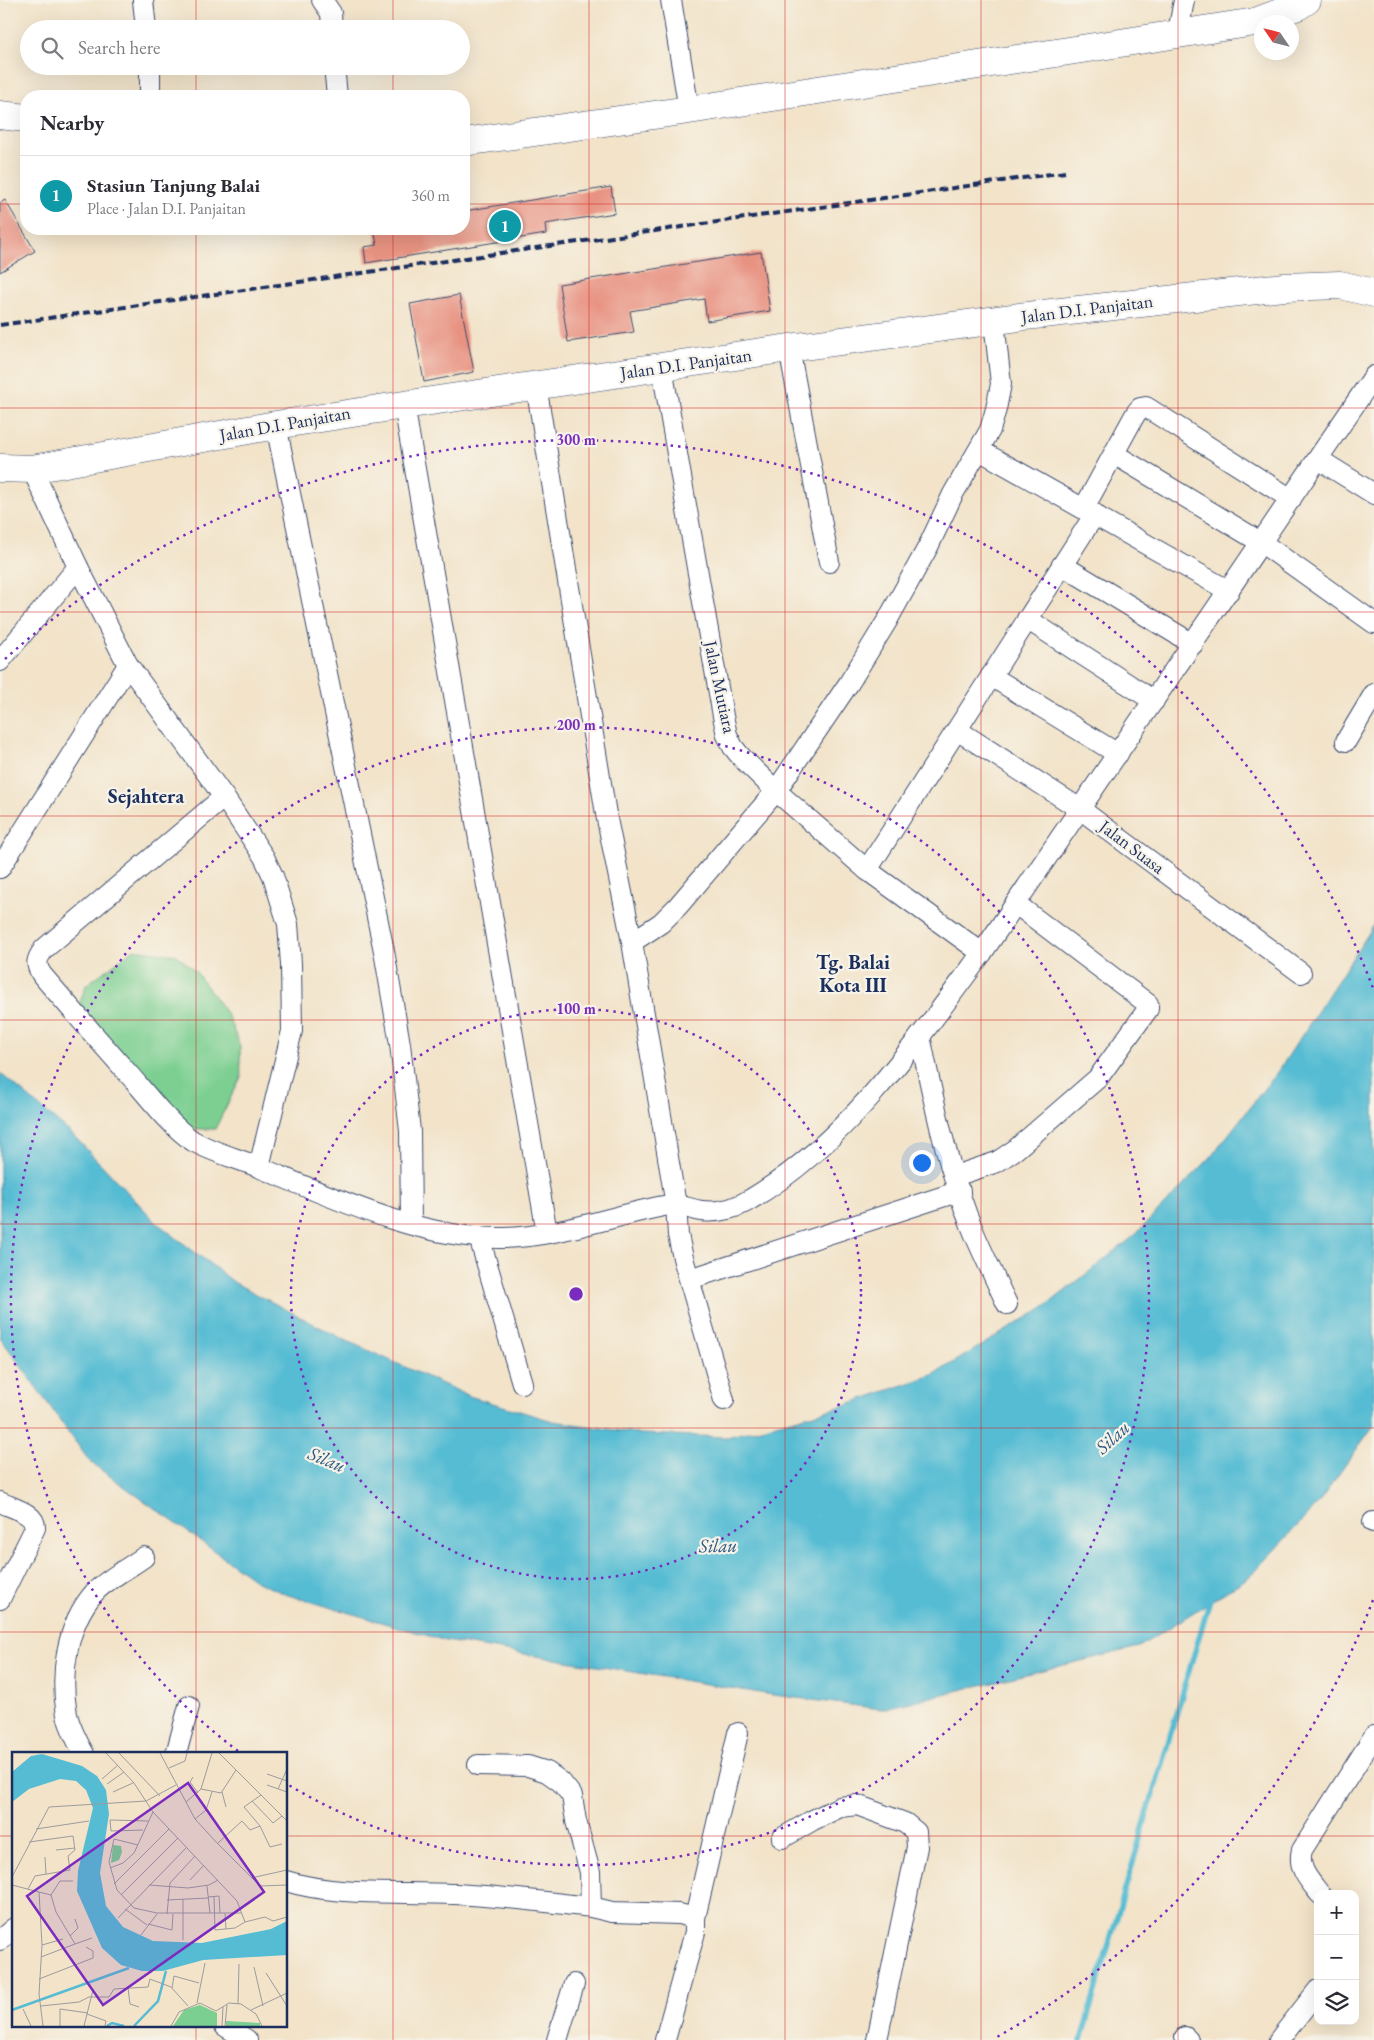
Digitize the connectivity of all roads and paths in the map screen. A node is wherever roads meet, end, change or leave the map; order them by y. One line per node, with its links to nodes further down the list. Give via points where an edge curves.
1 (143, 0): 6 (street)
2 (322, 0): 7 (street, via 331,13)
3 (671, 0): 13 (street)
4 (1184, 0): 8 (street)
5 (1306, 0): 8 (main road, via 1255,22)
6 (145, 20)
7 (331, 20)
8 (1178, 33): 13 (main road)
9 (150, 75): 11 (street)
10 (335, 75): 12 (street)
11 (150, 90)
12 (336, 90)
13 (689, 110): 16 (main road)
14 (0, 115): 15 (main road)
15 (20, 117)
16 (470, 141)
17 (1374, 293): 18 (main road, Jalan D.I. Panjaitan, via 1340,286 1284,286)
18 (994, 321): 19 (main road, Jalan D.I. Panjaitan); 25 (street, via 1001,384 990,430)
19 (789, 348): 20 (main road, Jalan D.I. Panjaitan); 34 (street)
20 (662, 368): 22 (main road, Jalan D.I. Panjaitan); 49 (street, Jalan Mutiara, via 727,735 742,758)
21 (1374, 376): 27 (street)
22 (536, 385): 23 (main road, Jalan D.I. Panjaitan); 55 (street, via 606,814)
23 (404, 405): 24 (main road, Jalan D.I. Panjaitan); 63 (street)
24 (276, 425): 29 (main road, Jalan D.I. Panjaitan); 62 (street, via 384,951 400,1044 410,1131)
25 (979, 450): 32 (street); 49 (street, via 887,621)
26 (1114, 454): 31 (street, via 1136,413 1146,407); 32 (street); 33 (street)
27 (1318, 459): 30 (street); 31 (street)
28 (0, 468): 29 (main road, Jalan D.I. Panjaitan)
29 (32, 469): 36 (street)
30 (1374, 494)
31 (1291, 499): 33 (street)
32 (1089, 511): 35 (street); 37 (street)
33 (1262, 543): 37 (street); 39 (street)
34 (829, 562)
35 (1062, 565): 38 (street); 40 (street)
36 (78, 567): 41 (street); 42 (street)
37 (1229, 591): 40 (street)
38 (1027, 619): 43 (street); 45 (street)
39 (1374, 623)
40 (1193, 644): 45 (street)
41 (0, 661)
42 (128, 665): 50 (street); 52 (street)
43 (991, 676): 46 (street); 48 (street)
44 (1374, 694): 47 (street)
45 (1154, 701): 48 (street)
46 (957, 730): 51 (street, Jalan Suasa); 53 (street)
47 (1346, 741)
48 (1118, 754): 51 (street)
49 (776, 790): 53 (street, Jalan Mutiara); 55 (street, via 678,906 661,923)
50 (224, 798): 59 (street, via 264,857 288,924 292,1031); 59 (street, via 44,949 36,960 37,967 176,1126 193,1140)
51 (1080, 809): 54 (street); 57 (street, Jalan Suasa)
52 (0, 868)
53 (867, 870): 56 (street, Jalan Mutiara)
54 (1016, 904): 56 (street); 60 (street, via 1148,1004 1148,1009 1098,1078 1016,1149)
55 (632, 942): 61 (street)
56 (982, 953): 58 (street)
57 (1301, 973)
58 (920, 1036): 60 (street); 61 (street, via 875,1091 829,1139 758,1195 736,1207 719,1211)
59 (259, 1167): 62 (street, via 340,1201)
60 (957, 1184): 65 (street); 66 (street, via 974,1234)
61 (676, 1205): 63 (street); 65 (street, via 678,1235)
62 (411, 1224): 64 (street)
63 (547, 1232): 64 (street)
64 (479, 1238): 67 (street)
65 (690, 1279): 68 (street)
66 (1007, 1304)
67 (522, 1383)
68 (724, 1400)
69 (0, 1502): 71 (street, via 32,1517 36,1523)
70 (144, 1557): 75 (street, via 94,1592 82,1611 69,1646 65,1669 68,1716)
71 (0, 1599)
72 (189, 1706): 76 (street)
73 (738, 1733): 82 (street)
74 (1374, 1736): 80 (street, via 1302,1850 1299,1860)
75 (83, 1752)
76 (177, 1752)
77 (478, 1765): 81 (street, via 528,1766 547,1772 561,1782 572,1796 590,1872)
78 (782, 1838): 91 (street, via 840,1807 857,1805 905,1823 916,1832 917,1847)
79 (288, 1883): 81 (street, via 354,1891 456,1894)
80 (1317, 1890)
81 (591, 1907): 82 (street, via 612,1912 679,1914)
82 (696, 1918): 90 (street)
83 (12, 1930): 84 (street)
84 (0, 1940)
85 (574, 1984): 89 (street)
86 (1314, 1995): 92 (street)
87 (228, 2028): 88 (street)
88 (247, 2040)
89 (557, 2040)
90 (665, 2040)
91 (877, 2040)
92 (1279, 2040)

